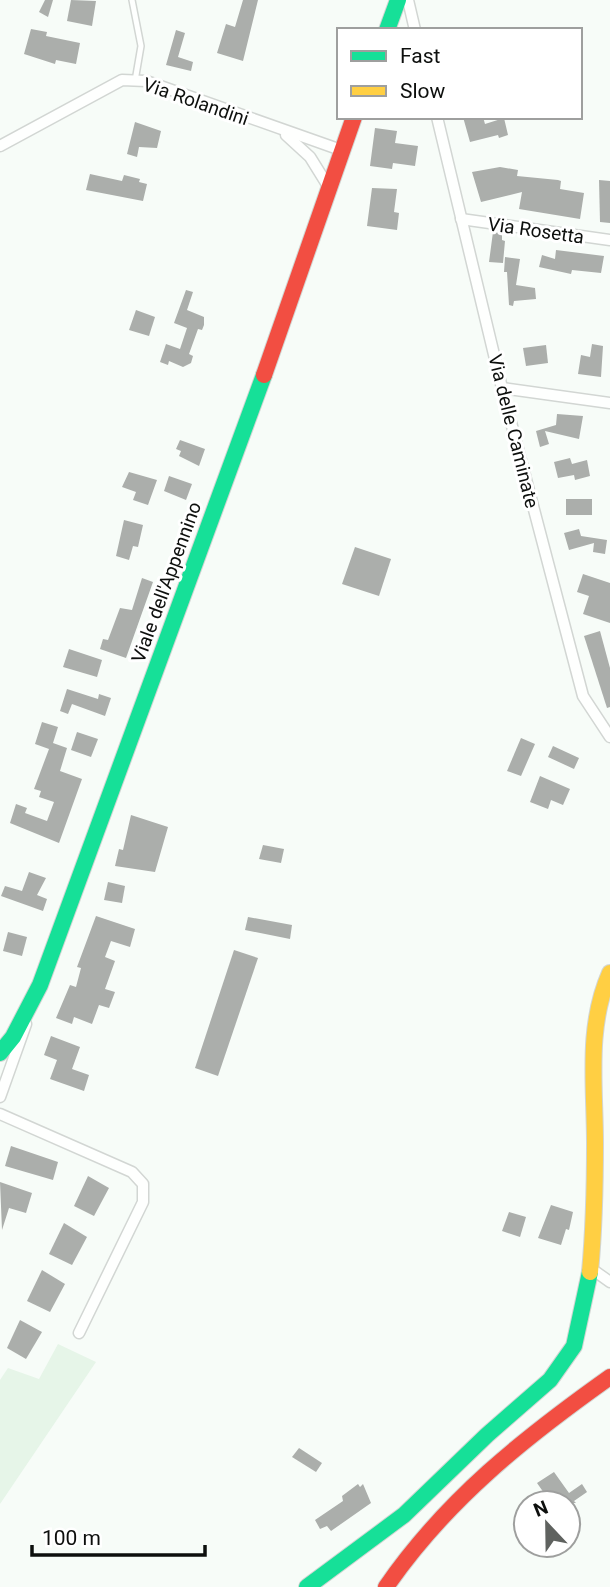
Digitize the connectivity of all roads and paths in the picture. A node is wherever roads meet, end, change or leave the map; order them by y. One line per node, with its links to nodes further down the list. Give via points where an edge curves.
1 (132, 0): 6 (lane, via 141,46)
2 (398, 0): 4 (main road)
3 (408, 0): 5 (street)
4 (388, 28)
5 (415, 28)
6 (135, 80): 9 (street, Via Rolandini, via 146,80); 10 (street, Via Rolandini, via 121,80)
7 (353, 119): 11 (main road, Viale dell'Appennino)
8 (437, 119): 14 (street, Via delle Caminate)
9 (282, 131): 11 (street, Via Rolandini); 12 (street, Via Rolandini)
10 (0, 146)
11 (339, 156): 12 (street); 13 (main road, Viale dell'Appennino)
12 (310, 157): 13 (street, Via Rolandini)
13 (328, 186): 20 (main road, Viale dell'Appennino, via 247,424)
14 (461, 219): 15 (street, Via Rosetta); 16 (street, Via delle Caminate)
15 (610, 240)
16 (502, 388): 17 (street); 18 (street, Via delle Caminate, via 583,696)
17 (610, 403)
18 (610, 737)
19 (610, 973): 25 (main road, via 602,987 596,1033)
20 (40, 985): 21 (main road, Viale dell'Appennino); 22 (street)
21 (1, 1054): 22 (street, via 9,1054)
22 (12, 1065): 23 (street)
23 (0, 1097)
24 (0, 1114): 27 (street, via 132,1172 143,1184 142,1202)
25 (589, 1267): 26 (street); 29 (main road, via 580,1328 555,1376 416,1504)
26 (610, 1282)
27 (79, 1333)
28 (610, 1377): 30 (main road, via 526,1436 455,1500)
29 (307, 1587)
30 (386, 1587)

